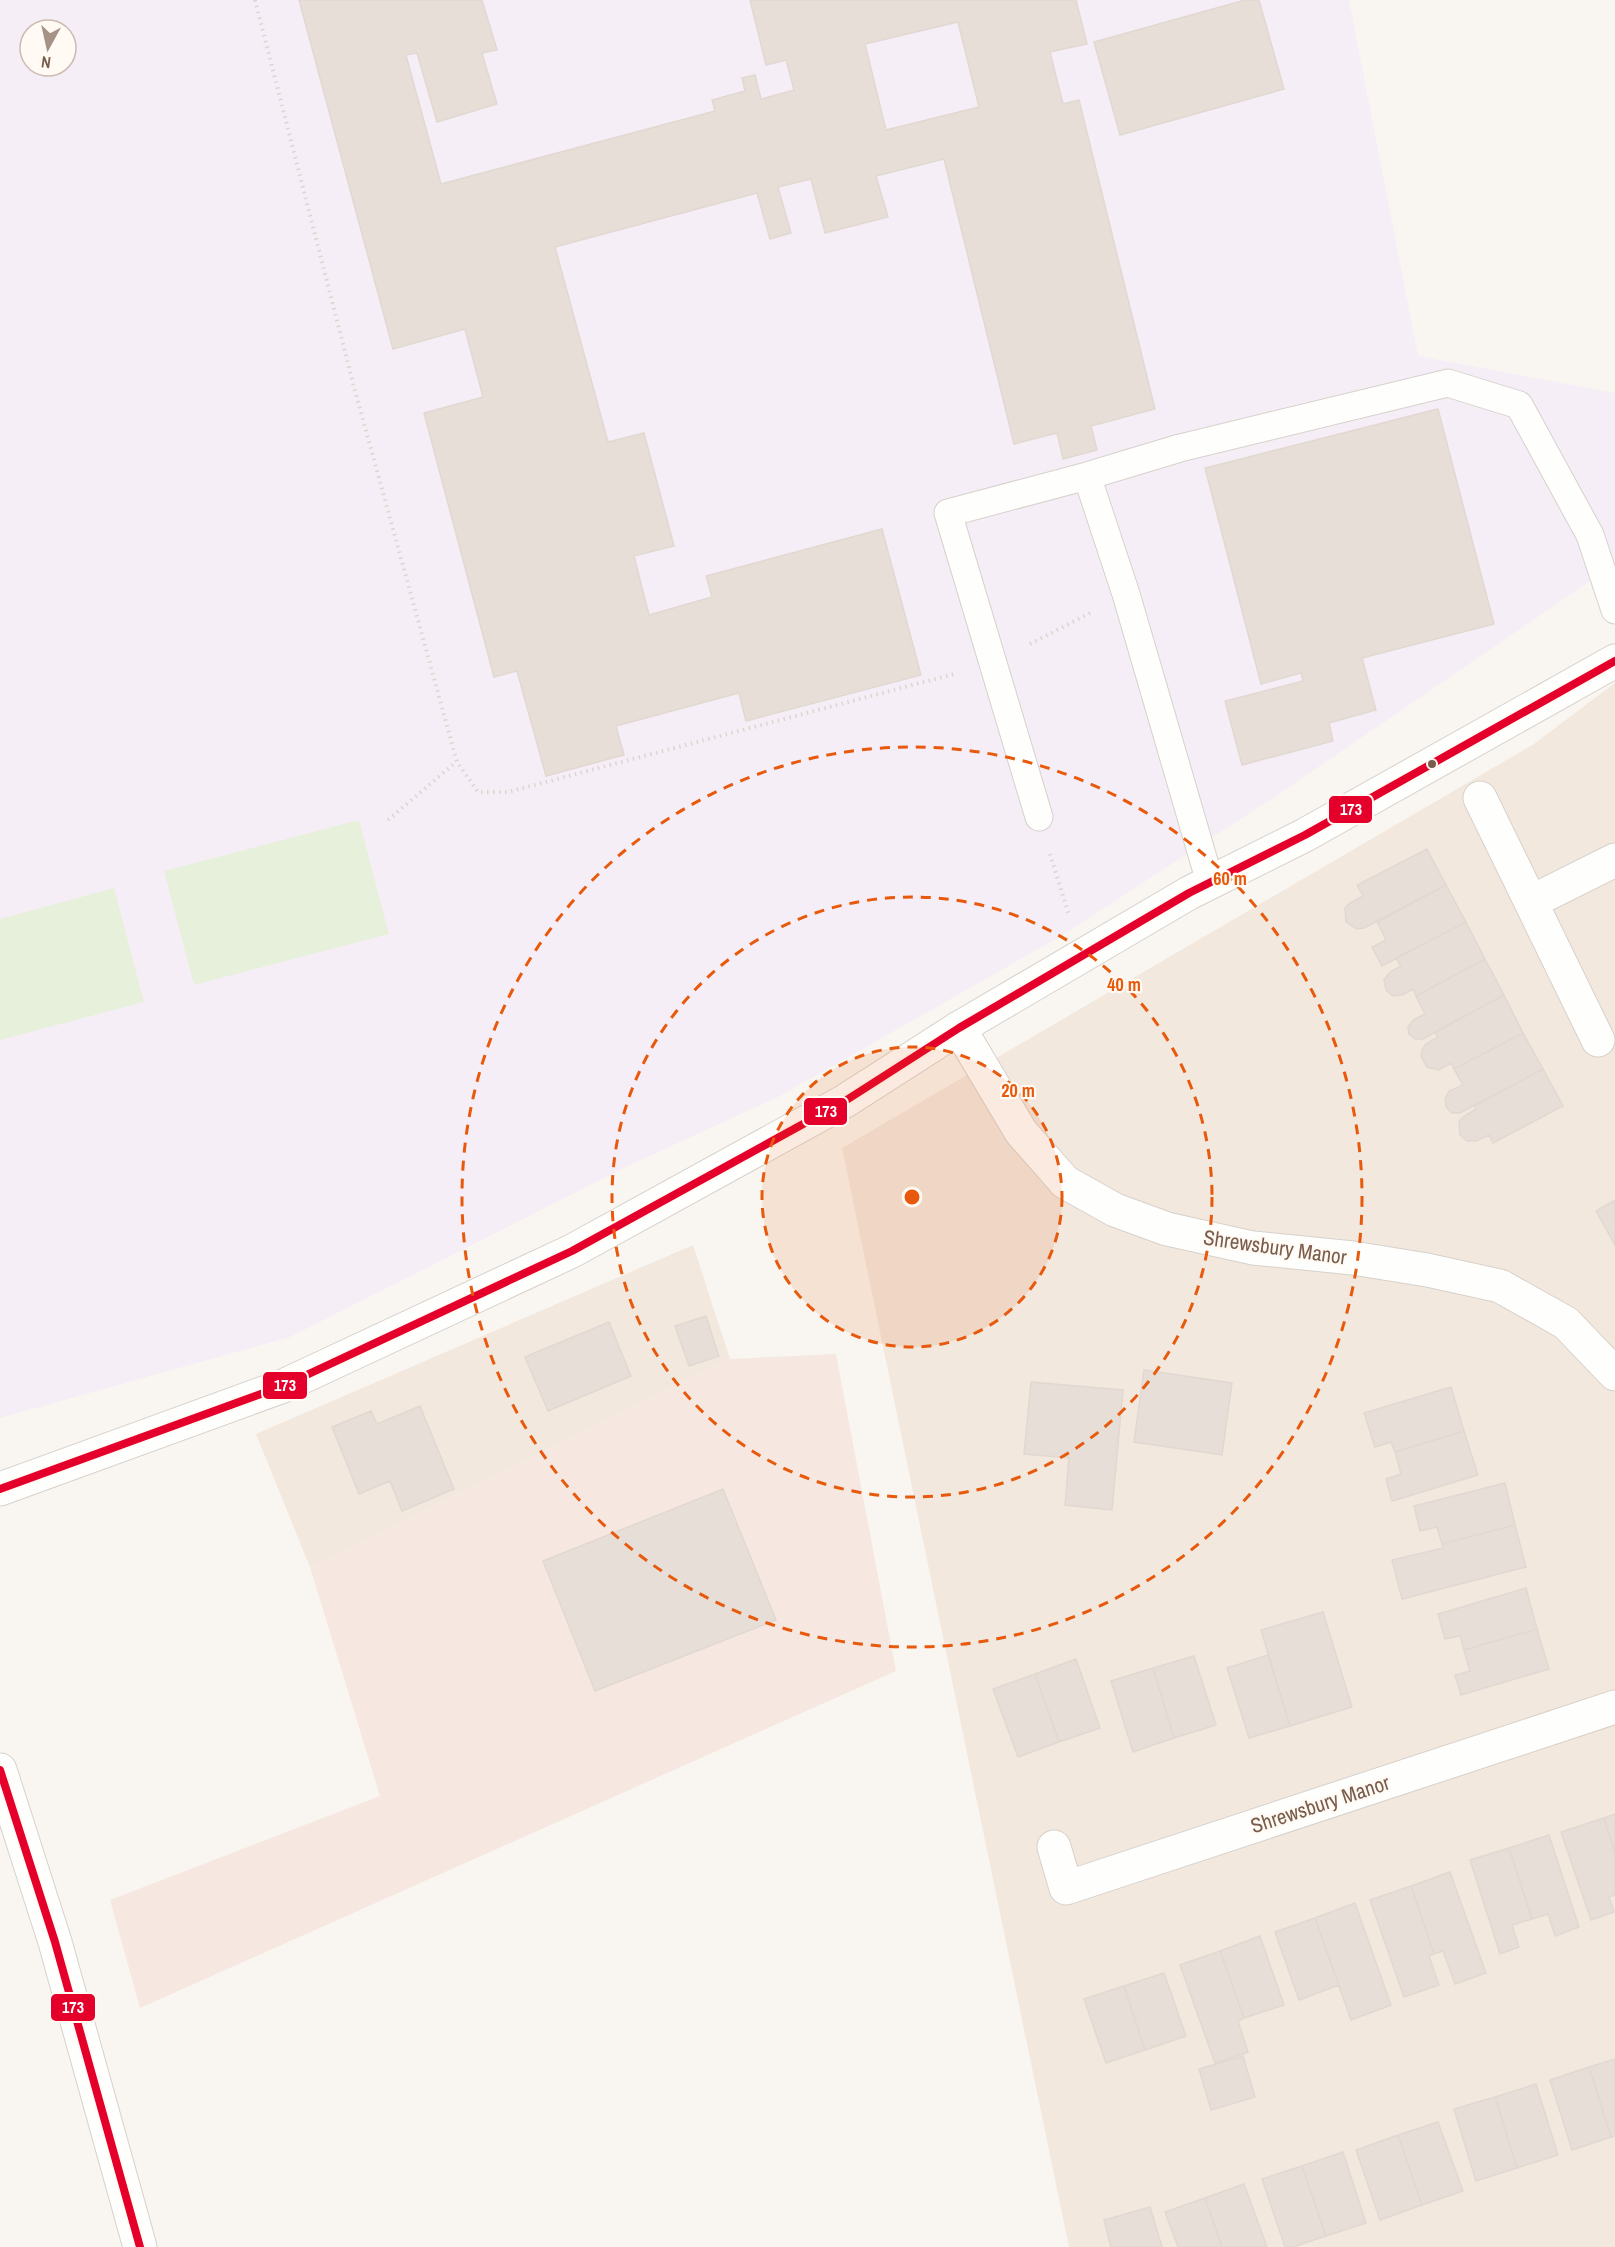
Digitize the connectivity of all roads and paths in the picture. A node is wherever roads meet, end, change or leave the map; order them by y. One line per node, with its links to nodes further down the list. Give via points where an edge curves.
1 (255, 0): 7 (path, via 351,376)
2 (1087, 476): 3 (lane); 4 (lane, via 1180,448 1448,383 1519,405 1590,535); 6 (lane, via 948,513)
3 (1126, 594): 6 (path); 12 (lane)
4 (1615, 610)
5 (1615, 661): 12 (street, via 1305,835)
6 (992, 664): 7 (path, via 508,792 478,792); 9 (lane)
7 (457, 762): 10 (path)
8 (1480, 798): 13 (street)
9 (1039, 817): 14 (path)
10 (388, 820)
11 (1615, 860): 13 (street)
12 (1210, 882): 14 (street)
13 (1531, 902): 16 (street)
14 (1081, 956): 15 (street)
15 (959, 1028): 17 (street, Shrewsbury Manor, via 1022,1132 1065,1182 1116,1210 1167,1230 1253,1248 1353,1258 1500,1286 1566,1323); 18 (street, via 845,1101 572,1251 283,1386)
16 (1598, 1040)
17 (1615, 1374)
18 (0, 1489)
19 (1615, 1707): 21 (street, Shrewsbury Manor, via 1066,1888)
20 (0, 1770): 22 (street, via 55,1942)
21 (1054, 1847)
22 (140, 2247)

